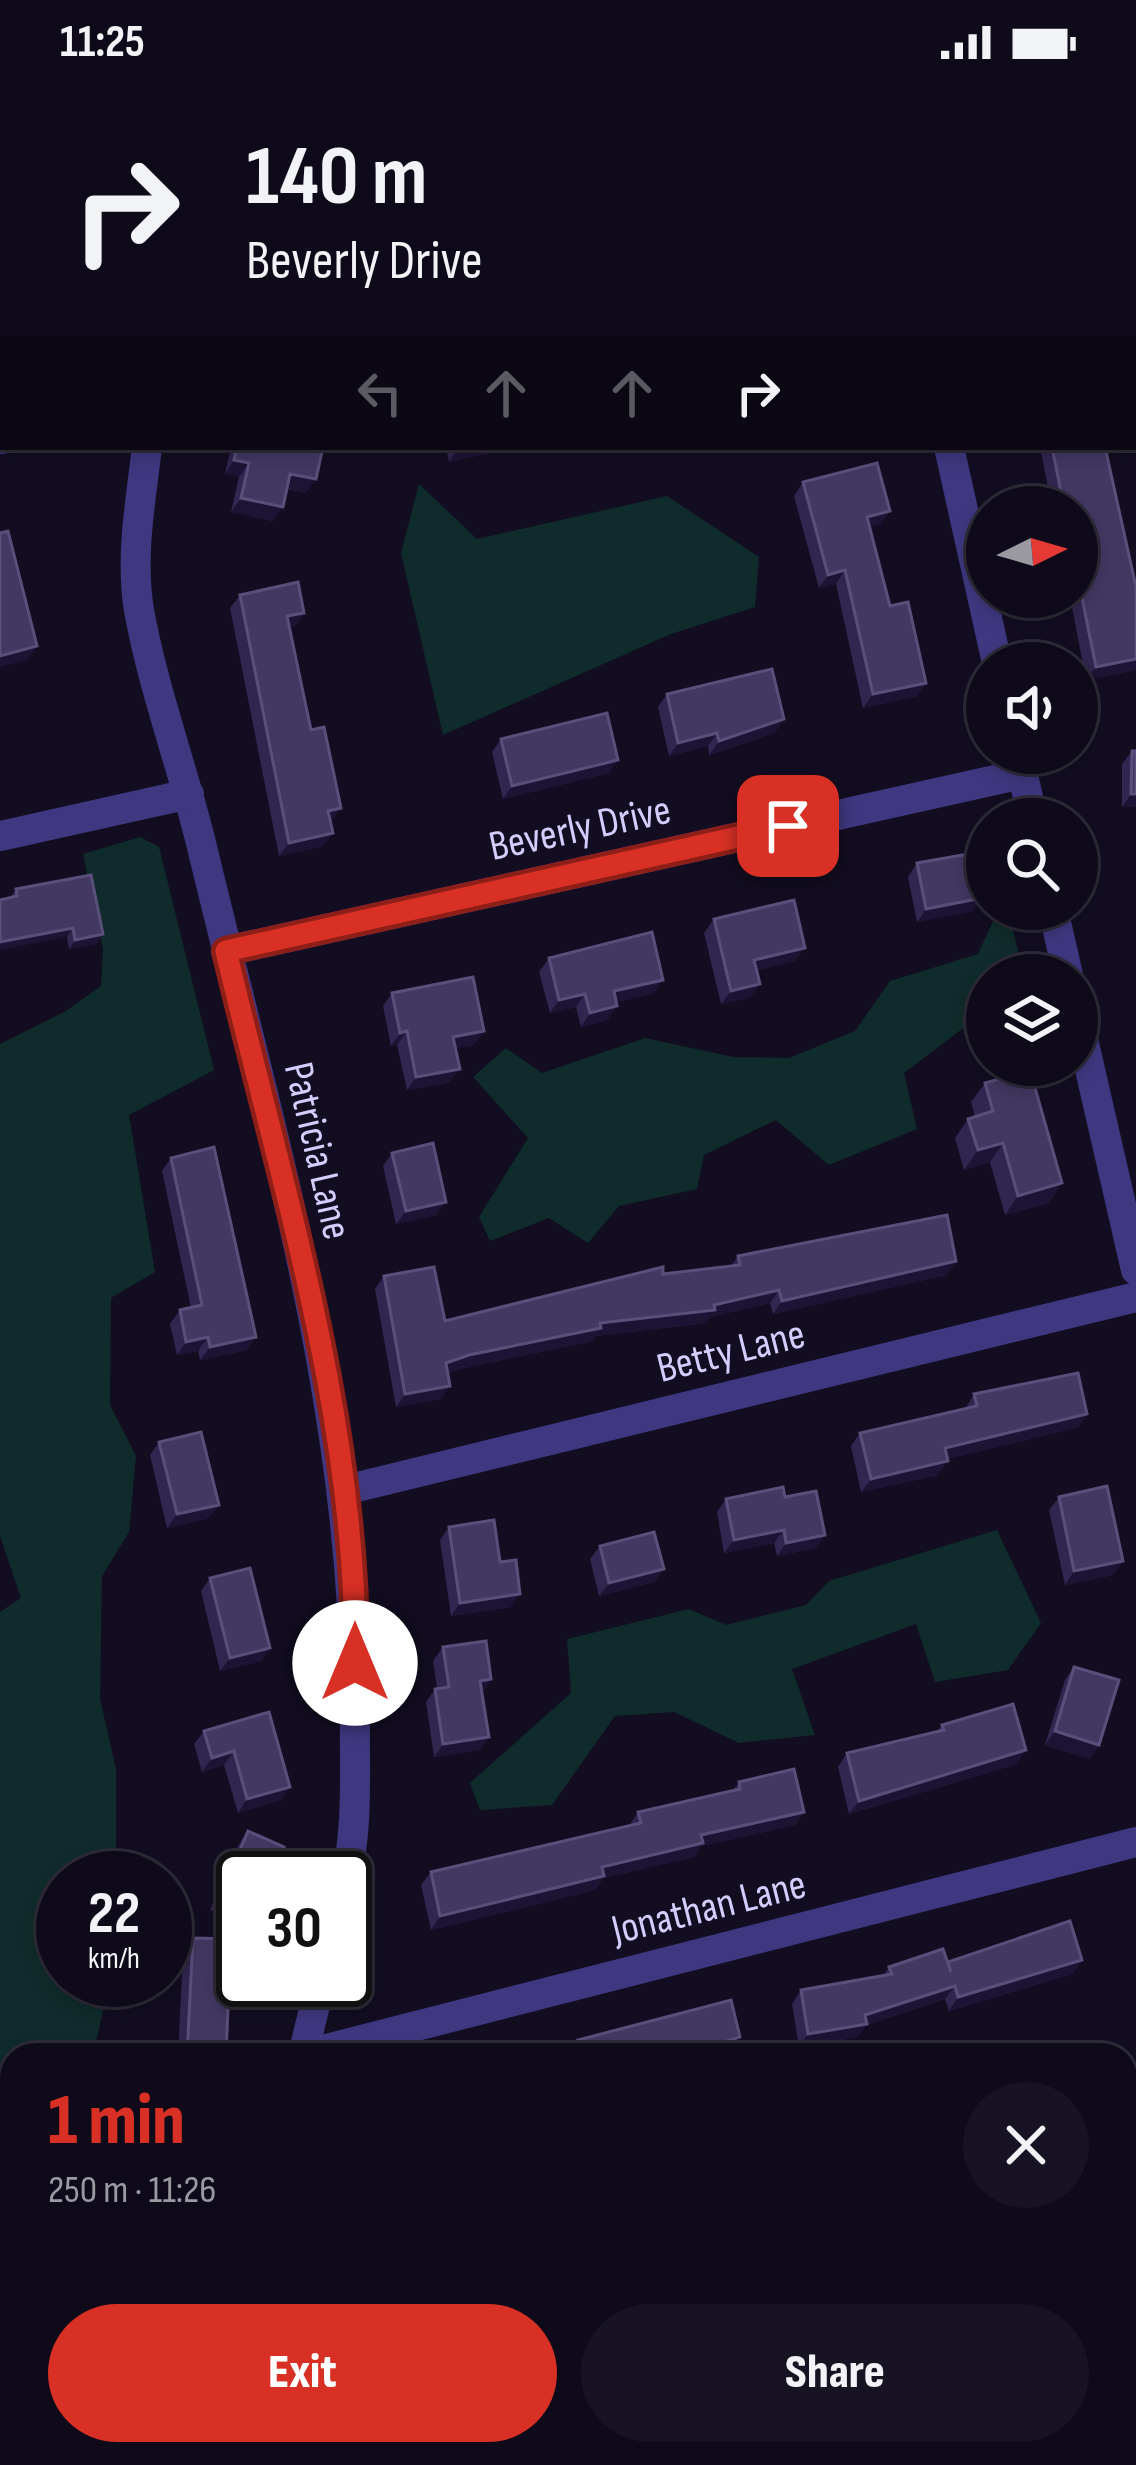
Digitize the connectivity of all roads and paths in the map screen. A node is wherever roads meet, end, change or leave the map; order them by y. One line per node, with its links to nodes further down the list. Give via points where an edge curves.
1 (147, 450): 5 (street, Patricia Lane, via 139,608)
2 (950, 450): 3 (street)
3 (992, 642)
4 (978, 774): 7 (street, Beverly Drive)
5 (189, 794): 6 (street); 7 (street, Patricia Lane)
6 (0, 836)
7 (226, 951): 11 (street, Patricia Lane, via 318,1336)
8 (1094, 1086): 9 (street)
9 (1136, 1270)
10 (1136, 1297): 11 (street, Betty Lane)
11 (345, 1490): 13 (street, Patricia Lane, via 356,1621)
12 (1136, 1842): 16 (street, Jonathan Lane)
13 (350, 1851)
14 (315, 2007): 15 (street)
15 (306, 2043)
16 (350, 2043)

